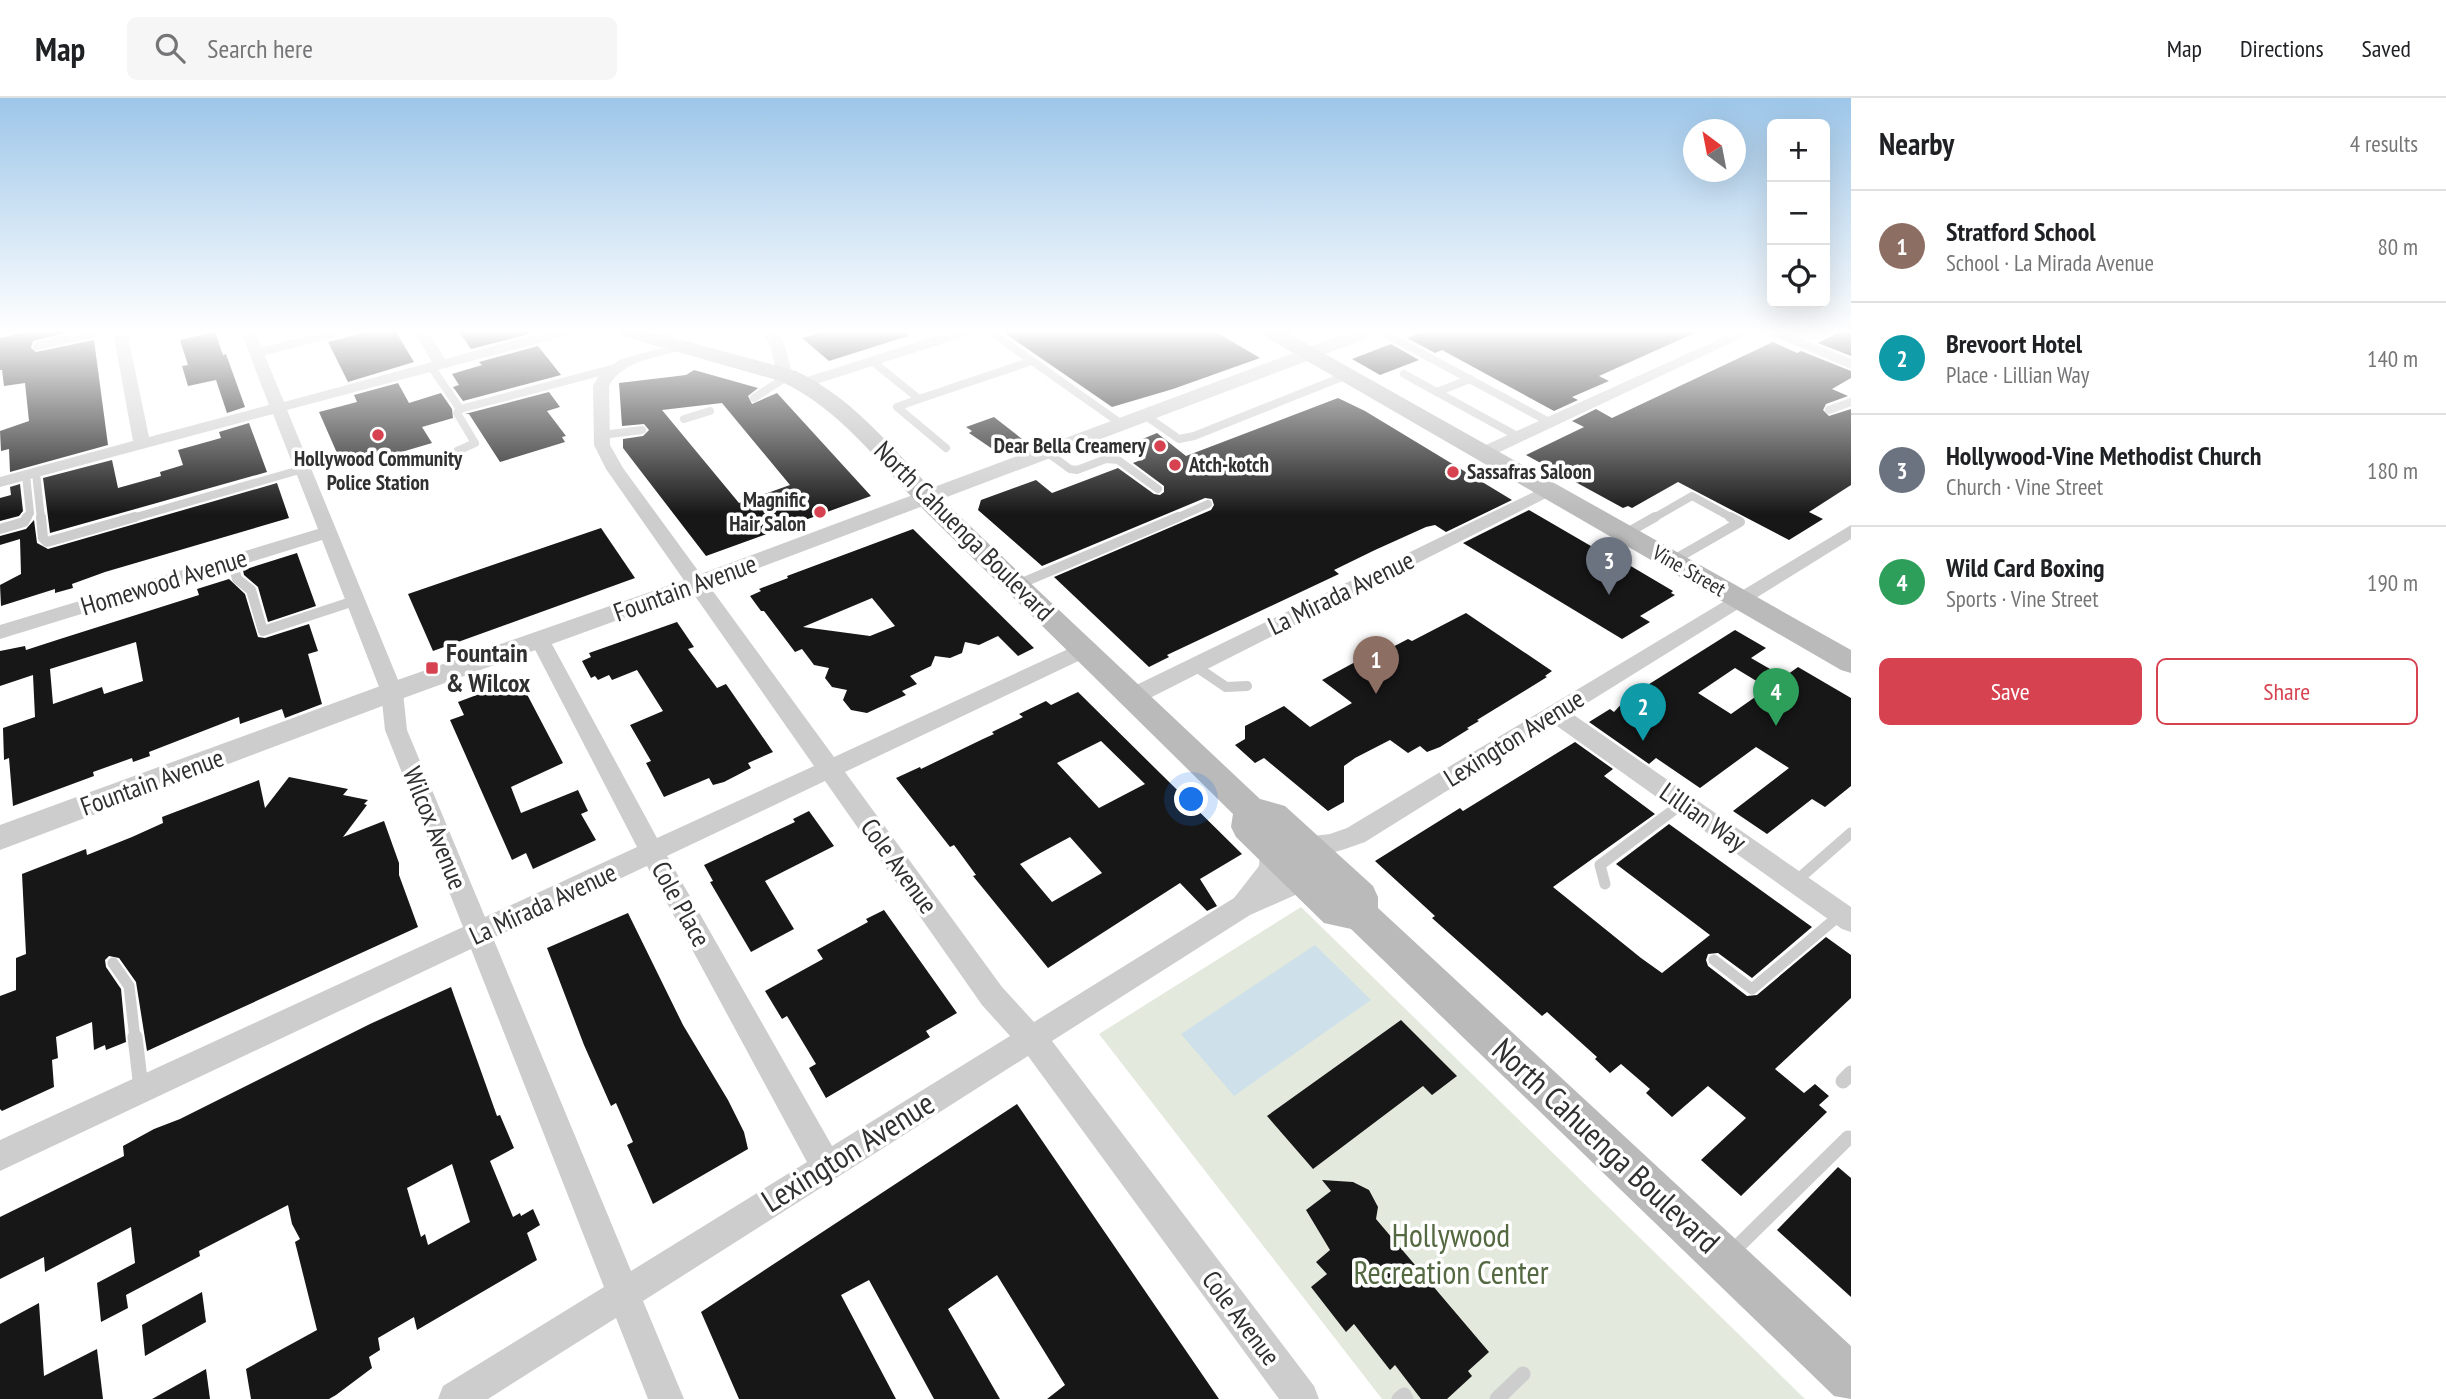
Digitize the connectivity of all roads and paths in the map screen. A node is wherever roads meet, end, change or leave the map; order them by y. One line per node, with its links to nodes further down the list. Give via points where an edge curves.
1 (132, 393): 32 (street)
2 (273, 393): 21 (street, Wilcox Avenue)
3 (336, 393): 21 (street)
4 (451, 393): 22 (lane)
5 (522, 393): 22 (lane)
6 (601, 393): 30 (street, Cole Avenue)
7 (764, 393): 18 (lane)
8 (814, 393): 42 (main road, North Cahuenga Boulevard, via 845,413)
9 (911, 393): 19 (lane)
10 (938, 393): 19 (lane)
11 (1077, 393): 28 (lane)
12 (1208, 393): 25 (street, Fountain Avenue)
13 (1302, 393): 25 (lane, via 1179,439)
14 (1377, 393): 36 (main road, Vine Street)
15 (1437, 393): 31 (lane)
16 (1495, 393): 27 (lane)
17 (1616, 393): 27 (street)
18 (754, 398)
19 (919, 399): 33 (lane, via 897,407)
20 (1851, 402): 23 (lane)
21 (279, 408): 32 (street); 37 (street, Wilcox Avenue)
22 (460, 409): 34 (lane, via 457,413 475,443)
23 (1829, 410)
24 (710, 411): 26 (lane)
25 (1146, 416): 28 (street, Fountain Avenue)
26 (684, 418)
27 (1551, 423): 31 (street)
28 (1123, 425): 35 (street, Fountain Avenue)
29 (642, 430): 30 (lane)
30 (602, 435): 50 (street, Cole Avenue, via 602,445 615,469)
31 (1519, 437): 36 (street)
32 (142, 445): 38 (street)
33 (946, 448)
34 (457, 451)
35 (1048, 453): 40 (lane, via 1077,470 1106,459 1118,460); 42 (street, Fountain Avenue)
36 (1483, 453): 41 (main road, Vine Street)
37 (303, 469): 38 (lane, via 47,542); 46 (street, Wilcox Avenue)
38 (31, 474): 39 (street); 44 (lane, via 30,513 24,522)
39 (0, 482)
40 (1158, 489)
41 (1548, 490): 47 (main road, Vine Street); 58 (street, La Mirada Avenue)
42 (926, 498): 50 (street, Fountain Avenue); 51 (main road, North Cahuenga Boulevard)
43 (1208, 504): 51 (lane)
44 (0, 529)
45 (1851, 531): 52 (street, Lexington Avenue)
46 (327, 532): 48 (street, Homewood Avenue); 53 (street, Wilcox Avenue)
47 (1625, 534): 49 (main road, Vine Street); 49 (lane, via 1692,496 1740,522)
48 (232, 561): 53 (lane, via 237,579 251,590 263,631); 54 (street, Homewood Avenue)
49 (1672, 561): 52 (main road, Vine Street)
50 (698, 583): 55 (street, Fountain Avenue); 63 (street, Cole Avenue)
51 (1017, 585): 56 (main road, North Cahuenga Boulevard)
52 (1738, 599): 57 (main road, Vine Street); 62 (street, Lexington Avenue)
53 (354, 601): 60 (street, Wilcox Avenue)
54 (0, 632)
55 (540, 640): 60 (street, Fountain Avenue); 67 (street, Cole Place)
56 (1084, 650): 61 (main road, North Cahuenga Boulevard); 63 (street, La Mirada Avenue)
57 (1851, 663)
58 (1195, 666): 59 (lane, via 1226,687); 61 (street, La Mirada Avenue)
59 (1247, 686)
60 (392, 692): 66 (street, Fountain Avenue); 73 (street, Wilcox Avenue, via 396,730)
61 (1134, 696): 68 (main road, North Cahuenga Boulevard, via 1250,810 1248,828)
62 (1555, 713): 64 (street, Lillian Way); 68 (street, Lexington Avenue, via 1356,835 1346,851)
63 (829, 769): 67 (street, La Mirada Avenue); 76 (street, Cole Avenue, via 992,996)
64 (1683, 803): 69 (street, Lillian Way); 70 (lane, via 1601,865)
65 (1851, 833): 69 (lane)
66 (0, 838)
67 (652, 852): 73 (street, La Mirada Avenue); 80 (street, Cole Place)
68 (1301, 861): 71 (street, Lexington Avenue); 71 (street, Lexington Avenue, via 1272,869); 81 (main road, North Cahuenga Boulevard, via 1336,912 1360,914)
69 (1795, 882): 72 (street, Lillian Way)
70 (1605, 884)
71 (1241, 906): 76 (street, Lexington Avenue)
72 (1846, 918): 74 (lane, via 1752,989)
73 (477, 935): 77 (street, La Mirada Avenue); 82 (street, Wilcox Avenue)
74 (1714, 960)
75 (113, 963): 77 (lane, via 129,986)
76 (1031, 1038): 80 (street, Lexington Avenue); 87 (street, Cole Avenue)
77 (141, 1090): 79 (street, La Mirada Avenue)
78 (1848, 1138): 81 (lane)
79 (0, 1156)
80 (827, 1166): 82 (street, Lexington Avenue)
81 (1725, 1259): 84 (main road, North Cahuenga Boulevard)
82 (623, 1293): 85 (street, Lexington Avenue); 86 (street, Wilcox Avenue)
83 (1523, 1374): 90 (lane)
84 (1851, 1379)
85 (456, 1399)
86 (666, 1399)
87 (1301, 1399)
88 (1399, 1399): 89 (lane, via 1404,1395)
89 (1406, 1399)
90 (1497, 1399)

